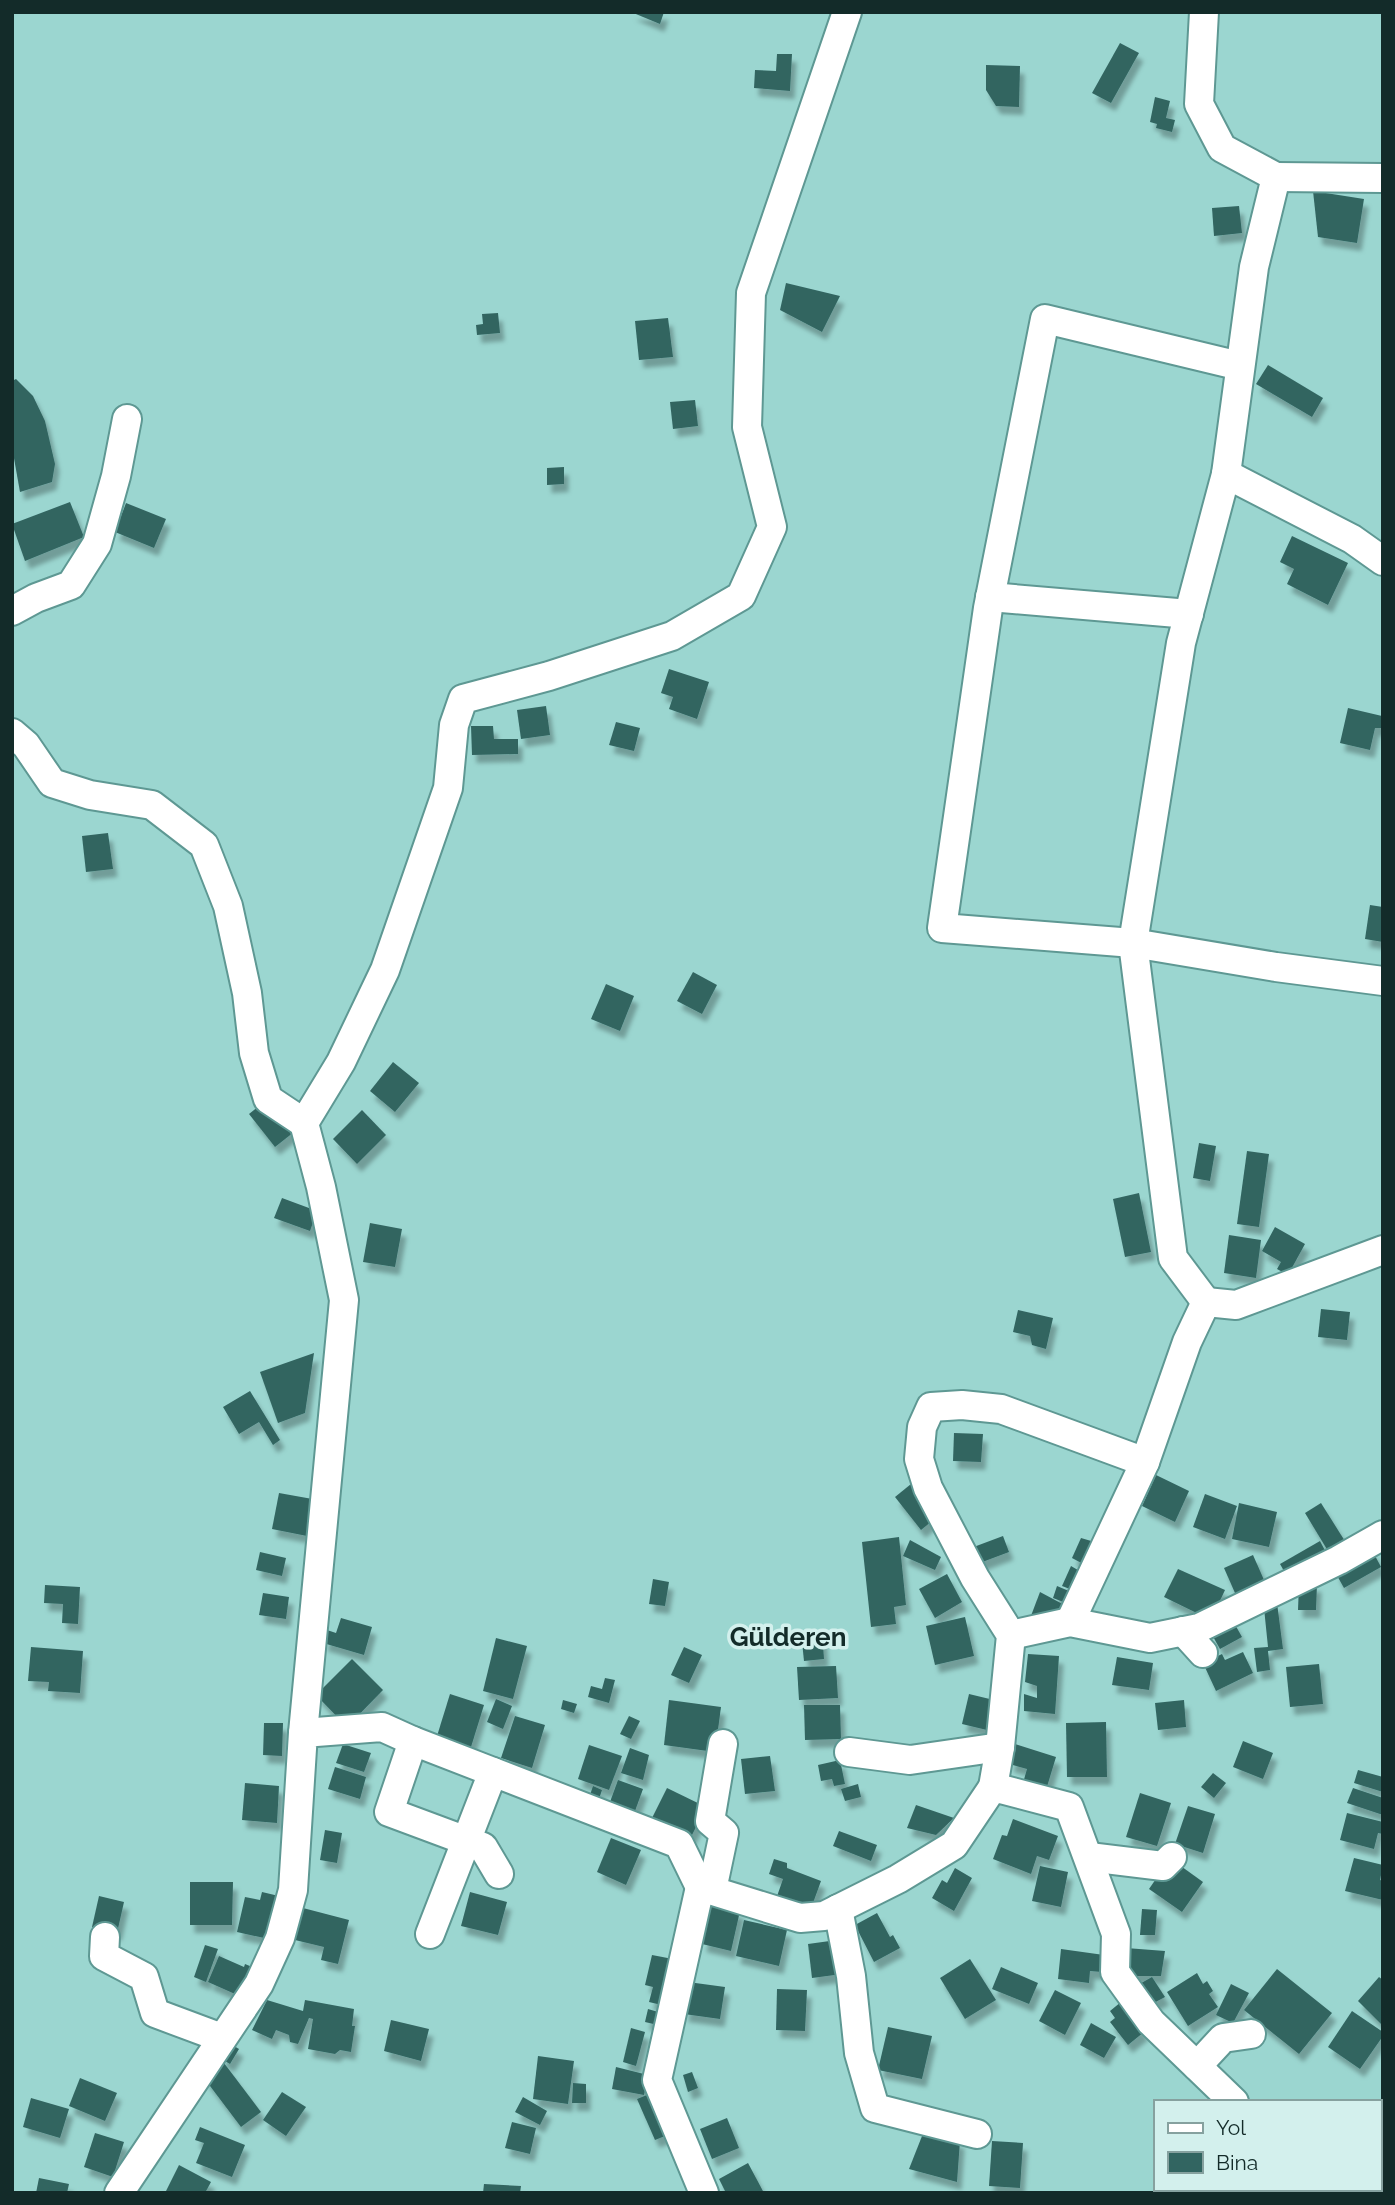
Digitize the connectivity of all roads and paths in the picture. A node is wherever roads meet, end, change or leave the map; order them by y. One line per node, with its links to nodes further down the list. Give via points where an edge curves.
1 (847, 12): 15 (street, via 751,293 747,426 772,527 741,596 671,636 463,699 454,725 448,789 385,970 341,1062)
2 (1204, 12): 3 (street, via 1199,104 1222,148)
3 (1276, 177): 4 (street); 5 (street, via 1254,267)
4 (1383, 178)
5 (1240, 366): 7 (street); 9 (street, via 1045,319)
6 (127, 419): 10 (street, via 97,544 71,585)
7 (1226, 474): 8 (street, via 1352,539); 11 (street)
8 (1383, 561)
9 (990, 597): 11 (street); 13 (street, via 942,928)
10 (12, 611)
11 (1189, 614): 13 (street)
12 (12, 733): 15 (street, via 52,783 152,805 204,845 228,906 247,993 254,1053 268,1099)
13 (1133, 943): 14 (street); 17 (street, via 1172,1258)
14 (1383, 981)
15 (304, 1123): 24 (street, via 344,1300)
16 (1383, 1250): 17 (street, via 1236,1305)
17 (1206, 1302): 18 (street, via 1187,1342)
18 (1145, 1462): 20 (street); 22 (street, via 1001,1409 931,1406 922,1427 919,1459 928,1488)
19 (1383, 1535): 21 (street, via 1199,1628)
20 (1070, 1622): 21 (street, via 1150,1638); 22 (street)
21 (1183, 1631): 23 (street)
22 (1011, 1635): 27 (street)
23 (1203, 1653)
24 (303, 1733): 25 (street, via 382,1727); 40 (street, via 293,1890 280,1938 259,1984)
25 (413, 1741): 29 (street); 31 (street, via 389,1812)
26 (723, 1744): 35 (street, via 710,1821 724,1833)
27 (1000, 1747): 28 (street, via 910,1760); 30 (street)
28 (849, 1752)
29 (493, 1772): 31 (street); 35 (street, via 679,1844)
30 (993, 1787): 32 (street, via 1069,1807); 36 (street, via 954,1845)
31 (466, 1840): 34 (street, via 483,1847); 37 (street)
32 (1089, 1857): 33 (street, via 1163,1866); 41 (street, via 1116,1934 1115,1972 1151,2022)
33 (1172, 1857)
34 (499, 1874)
35 (706, 1889): 36 (street, via 800,1918 824,1916); 45 (street, via 657,2080)
36 (838, 1909): 43 (street, via 859,2053 875,2108)
37 (430, 1934)
38 (105, 1937): 40 (street, via 104,1956 144,1977 155,2013)
39 (1251, 2034): 41 (street, via 1223,2038)
40 (222, 2038): 44 (street)
41 (1197, 2066): 42 (street)
42 (1232, 2100)
43 (977, 2134)
44 (119, 2193)
45 (704, 2193)

